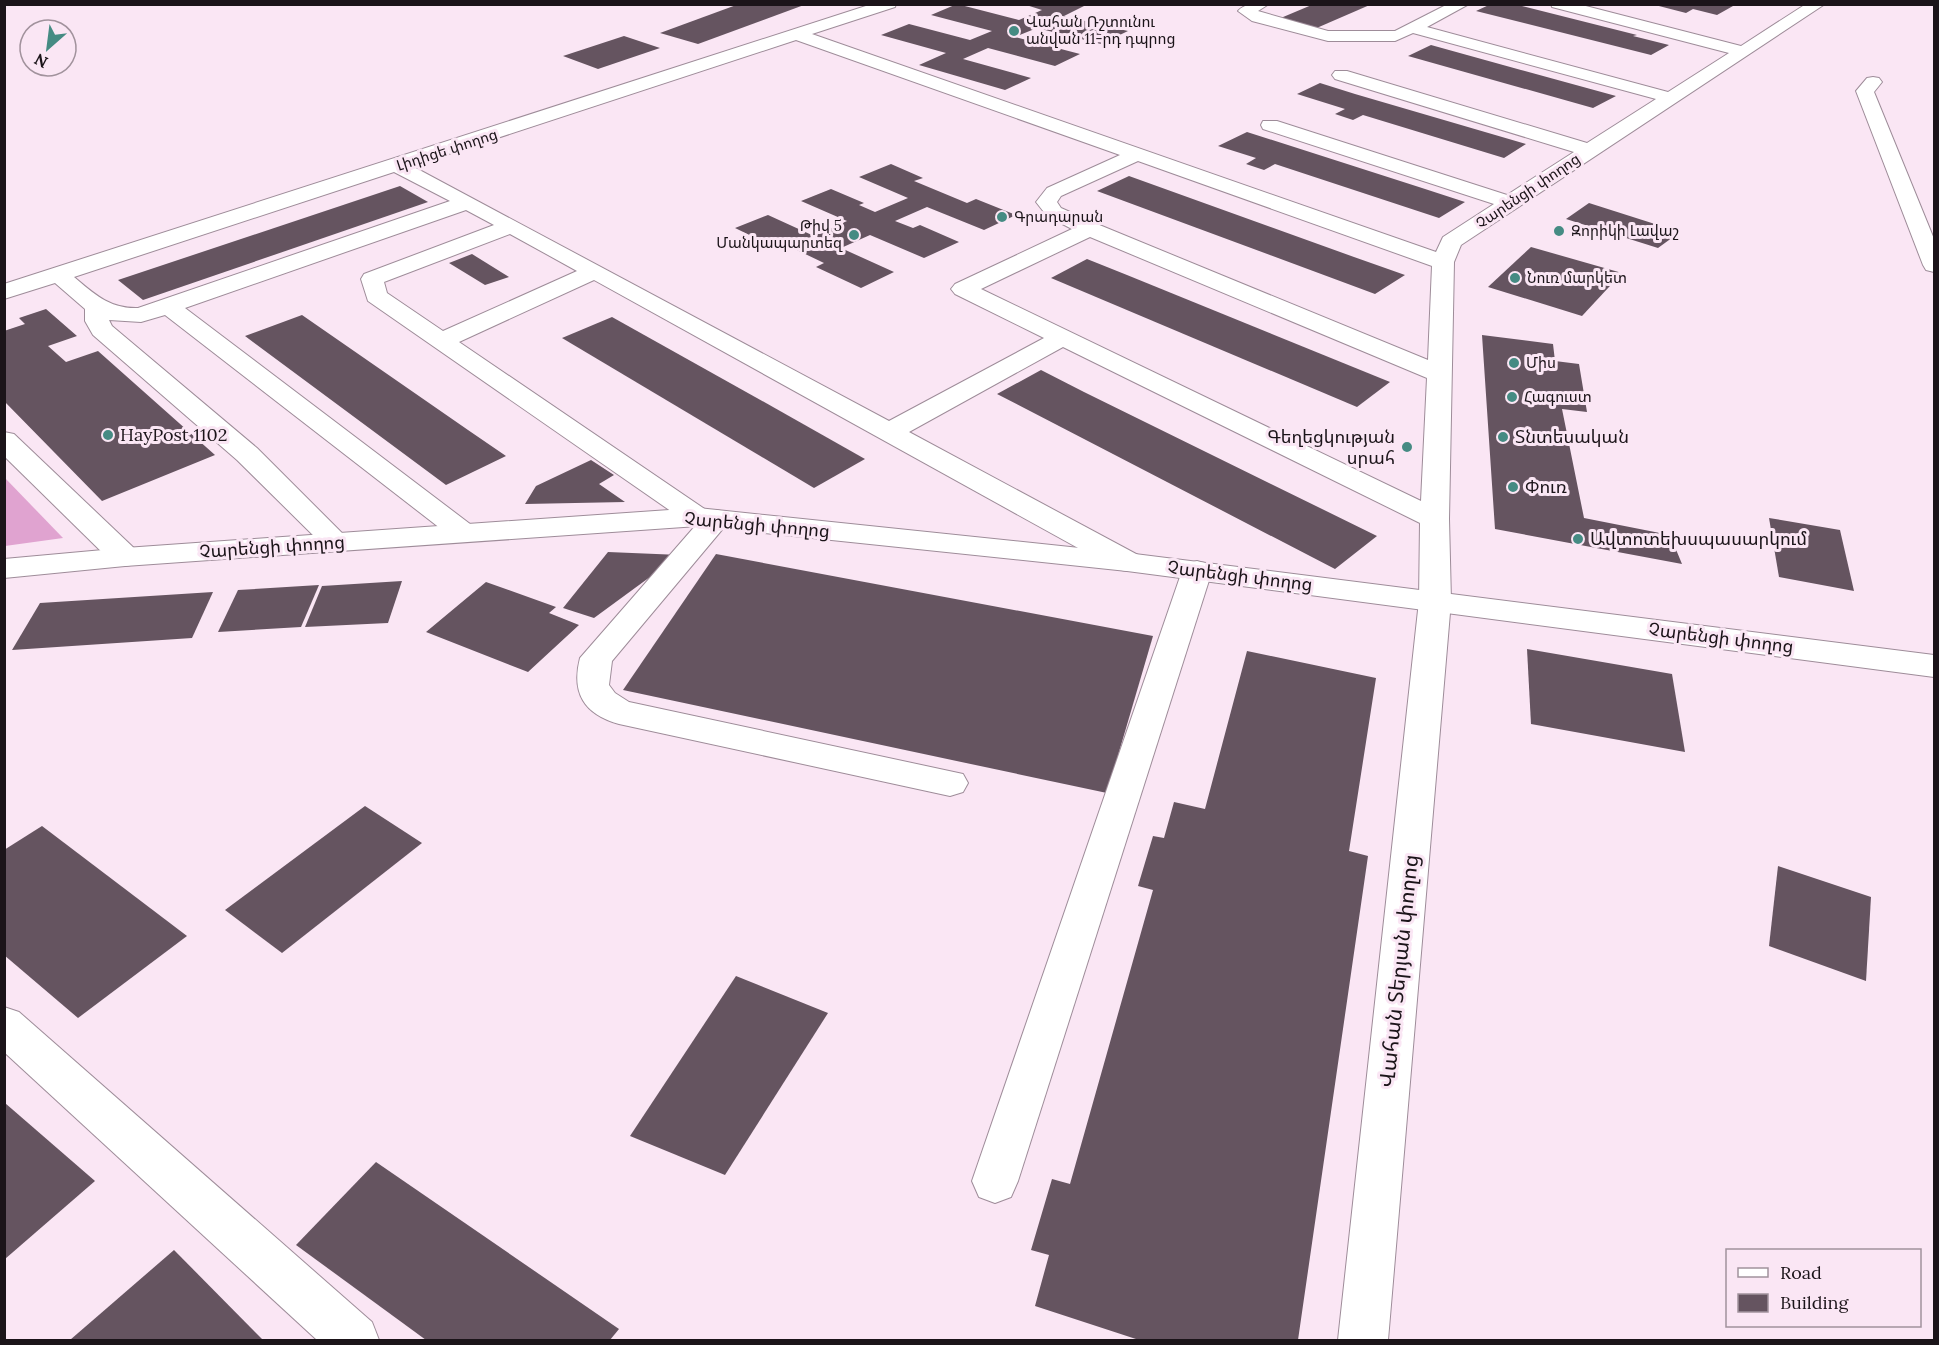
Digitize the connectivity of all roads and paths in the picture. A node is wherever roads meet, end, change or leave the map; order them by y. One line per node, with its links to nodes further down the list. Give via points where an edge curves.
1 (889, 4): 7 (street, Լիդիցե փողոց)
2 (1263, 4): 8 (street, via 1246,11 1258,18 1328,36)
3 (1462, 4): 6 (street)
4 (1558, 4): 9 (street)
5 (1818, 4): 9 (street, Չարենցի փողոց)
6 (1412, 28): 8 (street); 13 (street)
7 (798, 36): 16 (street); 17 (street, Լիդիցե փողոց)
8 (1395, 36): 10 (street, via 1393,43)
9 (1744, 52): 13 (street, Չարենցի փողոց)
10 (1376, 54)
11 (1358, 64): 15 (street, via 1341,75)
12 (1873, 82): 23 (street, via 1865,91)
13 (1672, 98): 15 (street, Չարենցի փողոց)
14 (1270, 124): 19 (street)
15 (1589, 150): 19 (street, Չարենցի փողոց)
16 (1137, 154): 21 (street, via 1054,192 1046,202 1054,212); 22 (street)
17 (398, 166): 18 (street); 25 (street, Լիդիցե փողոց)
18 (468, 202): 20 (street); 27 (street)
19 (1511, 203): 22 (street, Չարենցի փողոց, via 1451,242)
20 (511, 226): 24 (street); 30 (street, via 372,279 376,296)
21 (1089, 229): 29 (street, via 963,289); 31 (street)
22 (1443, 262): 31 (street)
23 (1935, 265)
24 (595, 271): 30 (street); 32 (street)
25 (58, 275): 26 (street, Լիդիցե փողոց); 28 (street)
26 (4, 292)
27 (168, 306): 28 (street, via 128,317 110,315); 36 (street)
28 (97, 308): 37 (street, via 102,330 247,454)
29 (1063, 337): 32 (street); 35 (street)
30 (442, 341): 34 (street)
31 (1441, 375): 35 (street)
32 (889, 432): 39 (street)
33 (4, 440): 38 (street)
34 (708, 518): 36 (street, Չարենցի փողոց); 39 (street, Չարենցի փողոց); 44 (street, via 596,658 591,680 598,699 619,712)
35 (1436, 519): 42 (street)
36 (464, 533): 37 (street, Չարենցի փողոց)
37 (336, 542): 38 (street, Չարենցի փողոց)
38 (124, 557): 40 (street, Չարենցի փողոց)
39 (1126, 562): 41 (street, Չարենցի փողոց)
40 (4, 569)
41 (1197, 571): 42 (street, Չարենցի փողոց); 46 (street)
42 (1435, 601): 43 (street, Չարենցի փողոց); 48 (street, Վահան Տերյան փողոց)
43 (1935, 666)
44 (950, 783)
45 (4, 1025): 47 (street)
46 (995, 1181)
47 (354, 1341)
48 (1363, 1341)

